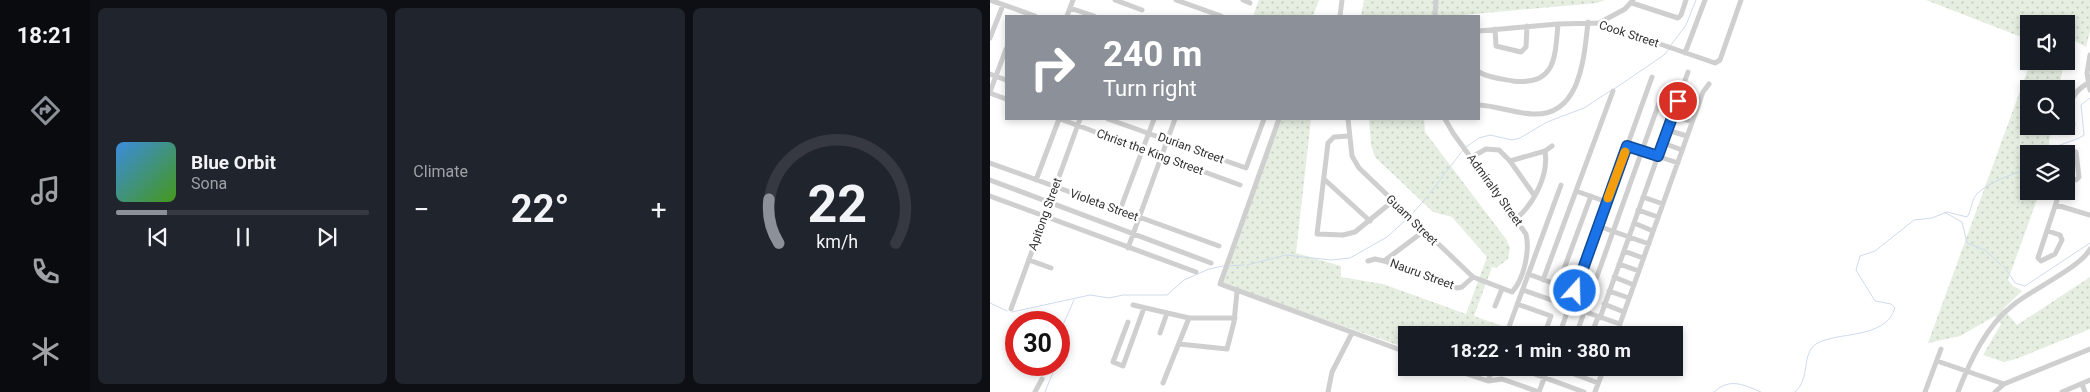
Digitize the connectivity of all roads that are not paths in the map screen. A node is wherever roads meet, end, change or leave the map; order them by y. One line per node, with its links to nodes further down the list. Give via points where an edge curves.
1 (990, 0): 11 (street)
2 (1073, 0): 12 (street)
3 (1115, 0): 13 (street)
4 (1176, 0): 17 (street)
5 (1342, 0): 18 (street)
6 (1436, 0): 19 (street)
7 (1686, 0): 10 (street, via 1678,18)
8 (1706, 0): 29 (street)
9 (1741, 0): 29 (street, Cook Street, via 1717,63)
10 (1633, 1): 21 (street)
11 (1006, 3): 14 (street); 22 (street)
12 (1070, 8): 15 (street); 16 (street)
13 (1142, 10)
14 (1020, 14)
15 (1067, 15)
16 (1091, 15)
17 (1218, 15)
18 (1340, 15)
19 (1435, 15)
20 (1588, 22): 21 (street, Cook Street); 23 (street, Cook Street); 44 (street, via 1578,80 1560,107 1534,114)
21 (1599, 23): 29 (street, Cook Street)
22 (992, 24): 27 (street)
23 (1558, 24): 24 (street, Cook Street); 31 (street, via 1551,66 1539,80 1514,81)
24 (1528, 26): 25 (street, Cook Street); 25 (street, via 1525,49 1520,52 1496,46)
25 (1495, 29): 26 (street, Cook Street)
26 (1480, 31)
27 (990, 38)
28 (1005, 51): 33 (street)
29 (1685, 53)
30 (2090, 55): 36 (street)
31 (1480, 72)
32 (1688, 72): 45 (street)
33 (993, 75): 35 (street); 41 (street)
34 (1652, 77): 65 (street)
35 (1005, 80)
36 (2088, 83): 38 (street); 42 (street)
37 (1709, 84): 56 (street)
38 (2090, 90)
39 (1612, 91): 84 (street)
40 (1663, 92): 69 (street)
41 (990, 93): 43 (street)
42 (2075, 94)
43 (1005, 99)
44 (1480, 105)
45 (1673, 115): 56 (street); 58 (street)
46 (1059, 120): 79 (street)
47 (1062, 120): 57 (street, Christ the King Street)
48 (1080, 120): 57 (street, Apitong Street)
49 (1111, 120): 59 (street, Durian Street)
50 (1154, 120): 59 (street)
51 (1175, 120): 62 (street)
52 (1264, 120): 62 (street, Durian Street, via 1246,168)
53 (1279, 120): 135 (street, via 1220,280 1222,286)
54 (1348, 120): 60 (street, Guam Street)
55 (1447, 120): 73 (street, Admiralty Street)
56 (1692, 122): 61 (street)
57 (1078, 125): 66 (street, Christ the King Street); 83 (street, Apitong Street)
58 (1667, 130): 61 (street); 63 (street)
59 (1149, 133): 62 (street, Durian Street); 66 (street)
60 (1349, 136): 77 (street, via 1329,140); 90 (street, Guam Street, via 1355,162)
61 (1687, 136): 67 (street)
62 (1167, 140): 71 (street)
63 (1663, 143): 67 (street); 72 (street)
64 (1552, 146): 68 (street)
65 (1627, 146): 69 (street); 92 (street)
66 (1143, 149): 71 (street, Christ the King Street); 95 (street)
67 (1682, 150): 76 (street)
68 (1545, 151): 74 (street); 85 (street, via 1545,168)
69 (1643, 151): 72 (street); 106 (street)
70 (2075, 151): 80 (street, via 2080,175)
71 (1162, 156): 81 (street, Christ the King Street); 99 (street)
72 (1658, 156): 76 (street); 88 (street)
73 (1472, 157): 74 (street, via 1493,148); 101 (street, Admiralty Street)
74 (1510, 161): 85 (street)
75 (990, 163): 79 (street, Violeta Street)
76 (1678, 163): 93 (street)
77 (1324, 179): 102 (street); 102 (street, via 1317,234 1349,235)
78 (990, 180): 91 (street)
79 (1036, 180): 83 (street, Violeta Street)
80 (2075, 180)
81 (1240, 185)
82 (1561, 185): 125 (street)
83 (1055, 187): 91 (street, Apitong Street); 95 (street, Violeta Street)
84 (1576, 191): 87 (street); 128 (street)
85 (1534, 195): 101 (street, via 1528,207)
86 (990, 196): 98 (street)
87 (1590, 196): 92 (street); 129 (street)
88 (1643, 197): 93 (street); 96 (street)
89 (2057, 200): 94 (street)
90 (1393, 201): 102 (street); 105 (street, Guam Street)
91 (1050, 202): 98 (street, Apitong Street); 109 (street)
92 (1607, 202): 104 (street)
93 (1663, 204): 100 (street)
94 (2056, 205): 97 (street); 108 (street)
95 (1120, 210): 99 (street, Violeta Street)
96 (1638, 210): 100 (street); 103 (street)
97 (2090, 214)
98 (1044, 217): 113 (street); 117 (street, Apitong Street)
99 (1139, 217): 109 (street); 112 (street, Violeta Street)
100 (1658, 217): 107 (street)
101 (1516, 218): 136 (street, Admiralty Street, via 1528,244 1527,256)
102 (1370, 221)
103 (1634, 224): 107 (street); 110 (street)
104 (1598, 226): 106 (street); 133 (street)
105 (1424, 231): 119 (street); 127 (street, Guam Street)
106 (1614, 231): 110 (street); 145 (street)
107 (1653, 231): 111 (street)
108 (2048, 231): 108 (street, via 2060,235 2062,240 2055,254 2041,261 2038,258)
109 (1133, 233): 113 (street); 120 (street)
110 (1629, 237): 111 (street); 115 (street)
111 (1648, 244): 116 (street)
112 (1218, 246)
113 (1128, 248): 124 (street)
114 (2090, 249): 165 (street, via 2082,259 2007,310 1989,332)
115 (1624, 251): 116 (street); 121 (street)
116 (1643, 258): 123 (street)
117 (1029, 260): 122 (street); 144 (street, Apitong Street)
118 (1368, 261): 119 (street, Nauru Street)
119 (1384, 261): 127 (street, Nauru Street, via 1457,288)
120 (1211, 263)
121 (1619, 264): 123 (street); 126 (street)
122 (1051, 268)
123 (1639, 271): 130 (street)
124 (1196, 272)
125 (1528, 274): 128 (street); 132 (street)
126 (1614, 277): 130 (street); 134 (street)
127 (1473, 278): 131 (street, Guam Street)
128 (1543, 280): 129 (street)
129 (1558, 285): 133 (street)
130 (1634, 285): 137 (street)
131 (1502, 290): 136 (street, Guam Street); 141 (street)
132 (1522, 290): 138 (street); 142 (street)
133 (1575, 291): 142 (street)
134 (1609, 291): 137 (street); 139 (street)
135 (1237, 292): 150 (street); 159 (street)
136 (1512, 292)
137 (1629, 298): 146 (street)
138 (1517, 304): 153 (street); 154 (street, via 1551,316)
139 (1604, 304): 146 (street); 148 (street)
140 (1134, 305): 143 (street)
141 (1495, 306)
142 (1569, 307): 145 (street); 155 (street)
143 (1144, 308): 147 (street); 151 (street, via 1123,366 1113,362)
144 (1010, 309)
145 (1584, 312): 148 (street); 156 (street)
146 (1624, 312): 152 (street)
147 (1167, 313): 149 (street); 158 (street)
148 (1599, 317): 152 (street); 157 (street)
149 (1189, 318): 150 (street); 160 (street)
150 (1235, 318): 160 (street, via 1227,349)
151 (1128, 322)
152 (1620, 324)
153 (1509, 326)
154 (1547, 326)
155 (1562, 326)
156 (1579, 326)
157 (1595, 326)
158 (1160, 333)
159 (1352, 333): 161 (street); 180 (street, via 1332,372)
160 (1179, 344): 175 (street)
161 (1398, 349)
162 (2090, 349): 177 (street)
163 (1941, 350): 164 (street)
164 (1937, 361): 165 (street); 184 (street)
165 (1966, 371): 177 (street); 185 (street)
166 (1473, 376): 174 (street)
167 (1490, 376): 174 (street)
168 (1541, 376): 171 (street)
169 (1582, 376): 176 (street)
170 (1601, 376): 176 (street)
171 (1544, 377): 181 (street); 182 (street)
172 (1042, 379): 179 (street)
173 (2090, 380): 178 (street)
174 (1488, 381): 181 (street, via 1502,379)
175 (1162, 383)
176 (1598, 383): 183 (street)
177 (2004, 384): 186 (street)
178 (2082, 384): 187 (street); 188 (street)
179 (1036, 392)
180 (1328, 392)
181 (1539, 392)
182 (1584, 392)
183 (1595, 392)
184 (1925, 392)
185 (1958, 392)
186 (1995, 392)
187 (2062, 392)
188 (2086, 392)

